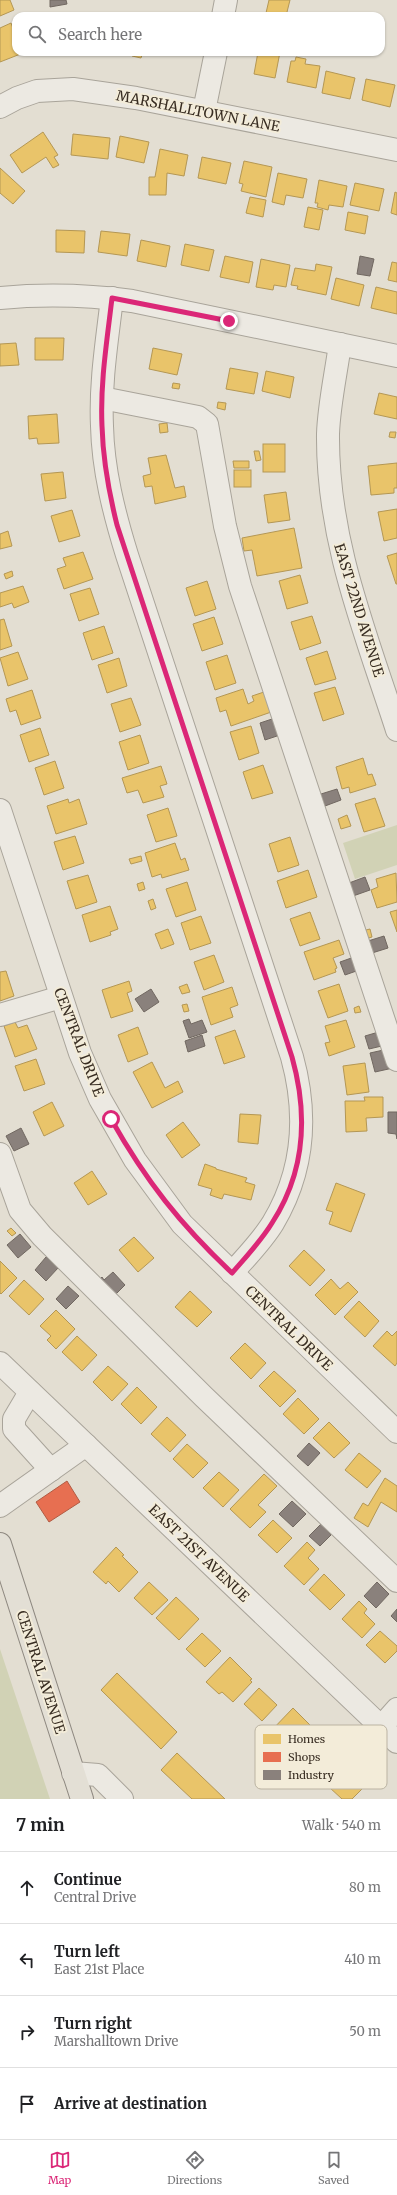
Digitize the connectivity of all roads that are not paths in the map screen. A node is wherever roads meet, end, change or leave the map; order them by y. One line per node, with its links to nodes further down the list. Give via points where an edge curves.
1 (226, 0): 2 (street)
2 (224, 12)
3 (215, 56): 5 (street)
4 (0, 107): 5 (street, MARSHALLTOWN LANE, via 37,91 73,89)
5 (204, 111): 6 (street, MARSHALLTOWN LANE)
6 (397, 150)
7 (0, 298): 8 (street)
8 (112, 298): 9 (street); 11 (street)
9 (340, 344): 10 (street); 12 (street, EAST 22ND AVENUE, via 328,433 336,533 343,564)
10 (397, 356)
11 (102, 398): 16 (street, via 198,417 207,424 224,526 238,579); 18 (street, via 106,473 117,525 292,1057 300,1090 301,1147 288,1193 272,1224)
12 (397, 730)
13 (0, 810): 14 (street, CENTRAL DRIVE)
14 (61, 997): 15 (street); 18 (street, CENTRAL DRIVE, via 90,1076 122,1139 149,1181 182,1224)
15 (0, 1015)
16 (397, 1060)
17 (0, 1154): 26 (street, via 20,1210 42,1236 204,1397)
18 (232, 1273): 21 (street, CENTRAL DRIVE)
19 (0, 1363): 20 (street, EAST 21ST AVENUE)
20 (30, 1392): 22 (street, EAST 21ST AVENUE); 23 (street, via 14,1420 14,1429)
21 (397, 1432)
22 (86, 1445): 23 (street); 28 (street, EAST 21ST AVENUE)
23 (51, 1470): 24 (street)
24 (0, 1506)
25 (0, 1544): 32 (main road, CENTRAL AVENUE)
26 (397, 1581)
27 (397, 1709): 29 (street)
28 (379, 1725)
29 (383, 1725)
30 (387, 1733): 31 (street, EAST 21ST AVENUE)
31 (397, 1742)
32 (73, 1773): 33 (main road, CENTRAL AVENUE); 34 (street, via 98,1775)
33 (82, 1799)
34 (122, 1799)

